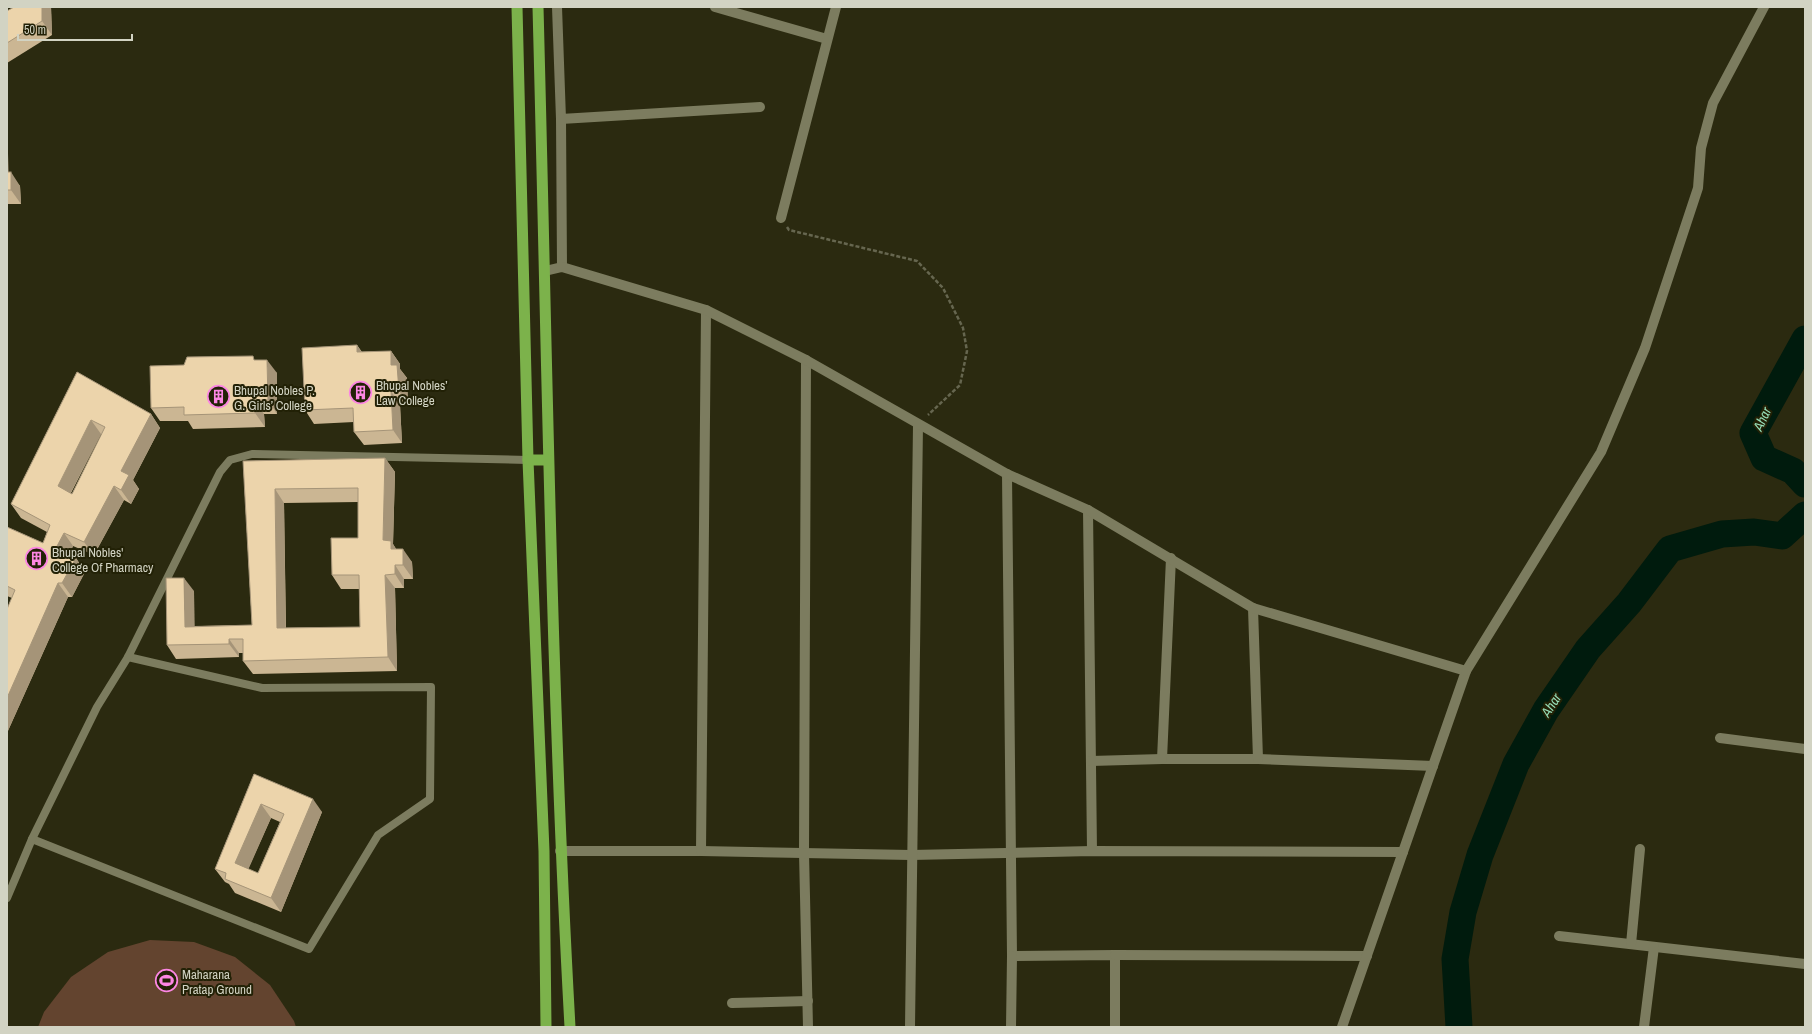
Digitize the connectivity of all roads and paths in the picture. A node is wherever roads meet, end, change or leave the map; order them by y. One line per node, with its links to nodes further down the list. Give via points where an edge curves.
1 (517, 7): 16 (highway)
2 (538, 7): 12 (highway)
3 (557, 7): 9 (street)
4 (715, 7): 7 (street)
5 (836, 7): 7 (street)
6 (1764, 7): 23 (street, via 1713,103 1701,148 1698,188 1645,348 1601,452)
7 (828, 39): 10 (street)
8 (760, 107): 9 (street)
9 (561, 119): 11 (street)
10 (782, 218): 15 (path, via 789,230 917,261 943,288 963,328 967,351 960,385)
11 (562, 267): 12 (street); 13 (street)
12 (545, 271): 17 (highway)
13 (706, 310): 14 (street); 34 (street)
14 (806, 360): 15 (street); 37 (street)
15 (918, 424): 18 (street); 39 (street)
16 (528, 460): 17 (highway); 22 (lane, via 252,454 230,460 220,472); 32 (highway)
17 (548, 460): 33 (highway)
18 (1008, 474): 19 (street); 38 (street)
19 (1088, 510): 20 (street); 28 (street)
20 (1171, 558): 21 (street); 26 (street)
21 (1253, 608): 23 (street); 27 (street)
22 (128, 657): 30 (lane, via 97,707); 30 (lane, via 262,688 431,687 430,799 378,835 309,949)
23 (1466, 671): 29 (street)
24 (1720, 738): 25 (street)
25 (1805, 749)
26 (1162, 759): 27 (street); 28 (street)
27 (1258, 759): 29 (street)
28 (1091, 761): 35 (street)
29 (1433, 766): 36 (street)
30 (32, 839): 40 (lane)
31 (1640, 849): 42 (street)
32 (544, 851): 33 (highway); 50 (highway)
33 (560, 851): 34 (street); 51 (highway)
34 (700, 851): 37 (street)
35 (1092, 851): 36 (street); 38 (street)
36 (1403, 852): 46 (street)
37 (804, 853): 39 (street); 48 (street)
38 (1011, 853): 39 (street); 45 (street)
39 (911, 855): 53 (street)
40 (7, 898)
41 (1559, 936): 42 (street)
42 (1631, 944): 43 (street)
43 (1654, 947): 47 (street); 57 (street)
44 (1116, 955): 45 (street); 46 (street); 55 (street)
45 (1012, 956): 54 (street)
46 (1367, 956): 56 (street)
47 (1805, 964)
48 (808, 1001): 49 (street); 52 (street)
49 (732, 1002)
50 (546, 1027)
51 (570, 1027)
52 (808, 1027)
53 (910, 1027)
54 (1011, 1027)
55 (1115, 1027)
56 (1342, 1027)
57 (1644, 1027)

